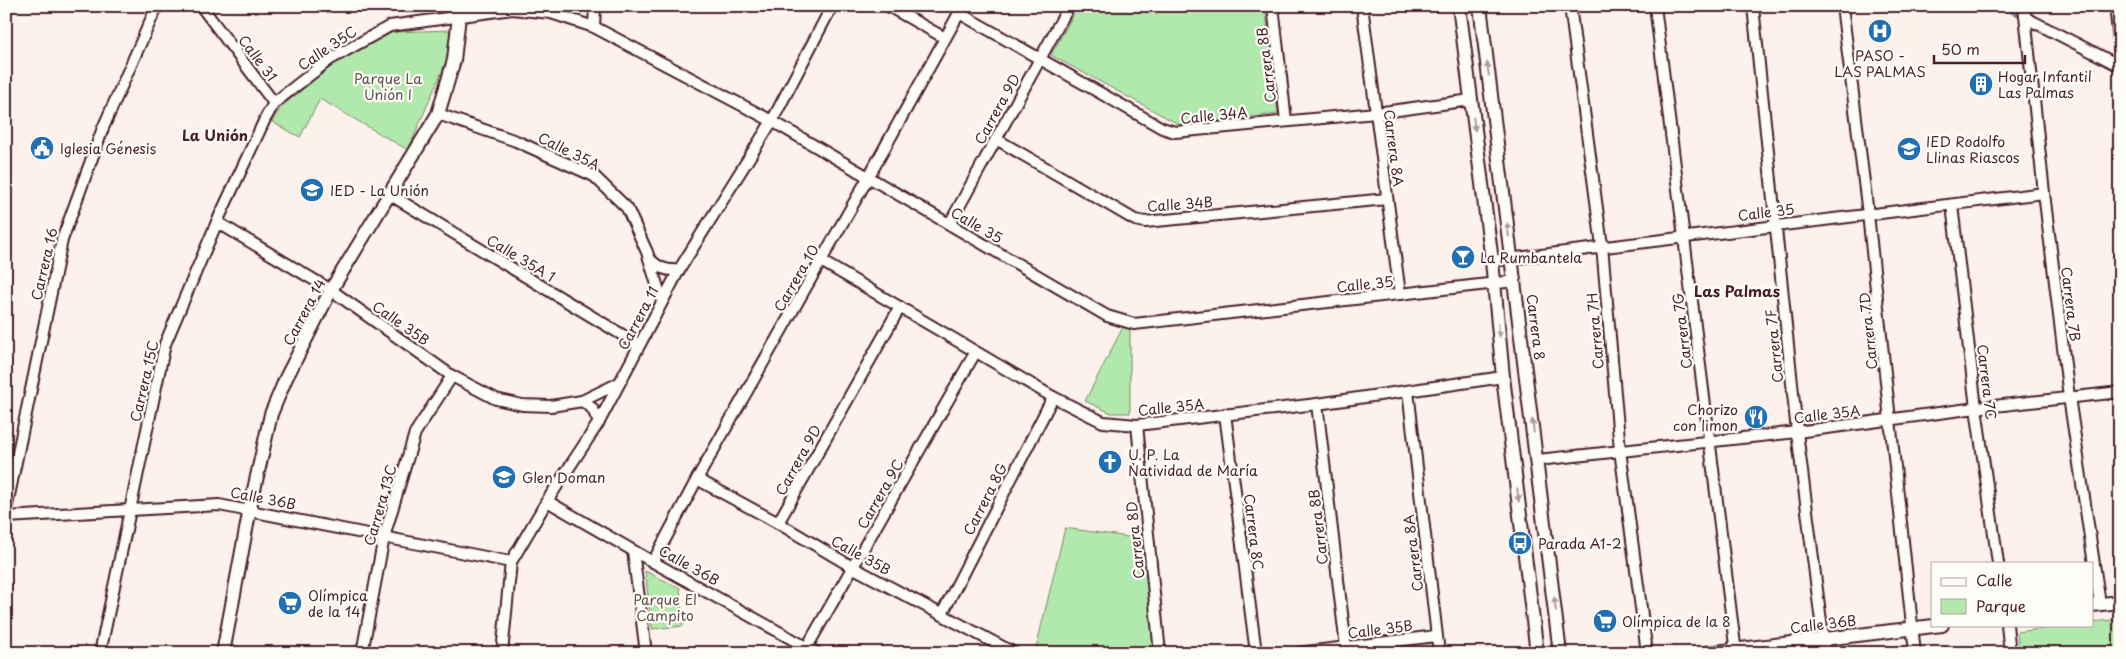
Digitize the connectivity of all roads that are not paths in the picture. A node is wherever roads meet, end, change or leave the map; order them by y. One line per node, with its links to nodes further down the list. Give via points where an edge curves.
1 (157, 6): 76 (street, Carrera 16, via 103,128 62,240)
2 (202, 6): 26 (street, Calle 31)
3 (594, 6): 20 (street)
4 (832, 6): 29 (street, Carrera 11)
5 (888, 6): 21 (street)
6 (1069, 6): 23 (street, Carrera 9D)
7 (1273, 6): 30 (street, Carrera 8B)
8 (1362, 6): 27 (street, Carrera 8A)
9 (1459, 6): 25 (street)
10 (1480, 6): 44 (street, Carrera 8, one-way to 10)
11 (1570, 6): 42 (street, Carrera 7H)
12 (1655, 6): 41 (street, Carrera 7G)
13 (1753, 6): 40 (street, Carrera 7F)
14 (1842, 6): 37 (street, Carrera 7D)
15 (2024, 6): 19 (street, Carrera 7B)
16 (2115, 6): 22 (street)
17 (961, 9): 21 (street, Carrera 10); 23 (street, Calle 34A)
18 (458, 11): 20 (street, Calle 35, via 512,9 551,13); 26 (street, Calle 35C, via 390,26 329,60); 28 (street, Carrera 14, via 454,60)
19 (2026, 18): 24 (street); 34 (street, Carrera 7B)
20 (594, 27): 29 (street, Calle 35)
21 (945, 38): 32 (street, Carrera 10)
22 (2120, 50)
23 (1040, 58): 30 (street, Calle 34A, via 1162,128 1175,132); 31 (street, Carrera 9D)
24 (2120, 66)
25 (1471, 100): 27 (street, Calle 34A); 46 (street, one-way to 46)
26 (274, 103): 38 (street, Carrera 15C)
27 (1376, 113): 30 (street, Calle 34A); 35 (street, Carrera 8A)
28 (438, 114): 33 (street, Carrera 14); 43 (street, Calle 35A, via 516,141 594,176 627,208)
29 (772, 121): 32 (street, Calle 35); 47 (street, Carrera 11)
30 (1286, 121)
31 (996, 139): 35 (street, Calle 34B, via 1135,220 1145,222); 39 (street, Carrera 9D)
32 (868, 178): 39 (street, Calle 35); 45 (street, Carrera 10)
33 (389, 194): 50 (street, Carrera 14); 54 (street, Calle 35A 1)
34 (2044, 194): 36 (street, Calle 35); 62 (street, Carrera 7B)
35 (1387, 199): 51 (street, Carrera 8A)
36 (1952, 205): 37 (street, Calle 35); 65 (street, Carrera 7C)
37 (1868, 214): 40 (street, Calle 35); 67 (street, Carrera 7D)
38 (217, 222): 50 (street, Calle 35B); 77 (street, Carrera 15C, via 166,344)
39 (949, 225): 51 (street, Calle 35, via 1106,316 1134,324)
40 (1775, 225): 41 (street, Calle 35); 70 (street, Carrera 7F)
41 (1685, 236): 42 (street, Calle 35); 71 (street, Carrera 7G)
42 (1602, 246): 44 (street, Calle 35); 72 (street, Carrera 7H)
43 (649, 258): 47 (street, via 662,269); 52 (street, Calle 35A)
44 (1512, 258): 46 (street, Calle 35); 48 (street, Carrera 8)
45 (821, 261): 53 (street, Calle 35A); 74 (street, Carrera 10)
46 (1492, 261): 49 (street)
47 (679, 270): 52 (street, Carrera 11)
48 (1515, 281): 49 (street, Calle 35); 73 (street, Carrera 8, one-way to 48)
49 (1495, 283): 51 (street, Calle 35); 57 (street, one-way to 57)
50 (331, 290): 56 (street, Calle 35B); 78 (street, Carrera 14, via 271,414)
51 (1400, 294)
52 (662, 301): 54 (street, Carrera 11)
53 (900, 307): 55 (street, Calle 35A); 80 (street, Carrera 9D)
54 (639, 346): 58 (street, Carrera 11)
55 (975, 353): 61 (street, Calle 35A); 87 (street, Carrera 9C)
56 (452, 376): 63 (street, Calle 35B, via 509,403 551,406); 81 (street, Carrera 13C, via 415,433)
57 (1503, 377): 59 (street, Calle 35A); 111 (street, one-way to 111)
58 (619, 383): 63 (street, Calle 35B); 68 (street, Carrera 11)
59 (1408, 391): 64 (street, Calle 35A); 95 (street, Carrera 8A)
60 (2120, 392): 62 (street, Calle 35A)
61 (1053, 397): 69 (street, Calle 35A, via 1103,422); 91 (street, Carrera 8G)
62 (2069, 397): 65 (street, Calle 35A); 86 (street, Carrera 7B)
63 (582, 400): 68 (street, via 592,408)
64 (1317, 404): 66 (street, Calle 35A); 98 (street, Carrera 8B)
65 (1976, 408): 67 (street, Calle 35A); 85 (street, Carrera 7C)
66 (1224, 414): 69 (street, Calle 35A); 108 (street, Carrera 8C)
67 (1891, 420): 70 (street, Calle 35A); 94 (street, Carrera 7D)
68 (599, 422): 75 (street, Carrera 11)
69 (1137, 425): 107 (street, Carrera 8D)
70 (1797, 432): 71 (street, Calle 35A); 96 (street, Carrera 7F)
71 (1708, 442): 72 (street, Calle 35A); 99 (street, Carrera 7G)
72 (1620, 450): 73 (street, Calle 35A); 113 (street, Carrera 7H)
73 (1538, 460): 112 (street, Carrera 8, one-way to 73)
74 (696, 479): 80 (street, Calle 35B); 84 (street, Carrera 10)
75 (547, 501): 82 (street, Calle 36B); 83 (street, Carrera 11)
76 (6, 510)
77 (130, 510): 78 (street, Calle 36B, via 219,505); 79 (street, Calle 36B); 100 (street, Carrera 15C)
78 (250, 511): 81 (street, Calle 36B); 101 (street, Carrera 14)
79 (6, 517)
80 (778, 523): 87 (street, Calle 35B)
81 (384, 537): 83 (street, Calle 36B); 102 (street, Carrera 13C)
82 (634, 551): 84 (street, Calle 36B); 104 (street)
83 (511, 562): 103 (street, Carrera 11)
84 (653, 562): 97 (street, Calle 36B)
85 (1998, 562)
86 (2090, 562)
87 (854, 568): 91 (street, Calle 35B); 97 (street, Carrera 9C)
88 (2094, 590): 90 (street, Carrera 7B)
89 (2120, 602): 90 (street)
90 (2096, 605)
91 (942, 614): 106 (street, Calle 35B)
92 (1934, 626): 94 (street, Calle 36B)
93 (2007, 626): 117 (street)
94 (1912, 629): 96 (street, Calle 36B); 116 (street, Carrera 7D)
95 (1436, 636): 98 (street, Calle 35B); 110 (street, Carrera 8A)
96 (1824, 640): 99 (street, Calle 36B); 115 (street, Carrera 7F)
97 (807, 647): 105 (street, Calle 36B)
98 (1346, 647): 109 (street, Calle 35B)
99 (1736, 651): 114 (street, Calle 36B)
100 (100, 653)
101 (222, 653)
102 (362, 653)
103 (502, 653)
104 (646, 653)
105 (817, 653)
106 (1014, 653)
107 (1160, 653)
108 (1256, 653)
109 (1298, 653)
110 (1439, 653)
111 (1537, 653)
112 (1560, 653)
113 (1647, 653)
114 (1707, 653)
115 (1826, 653)
116 (1915, 653)
117 (2010, 653)

